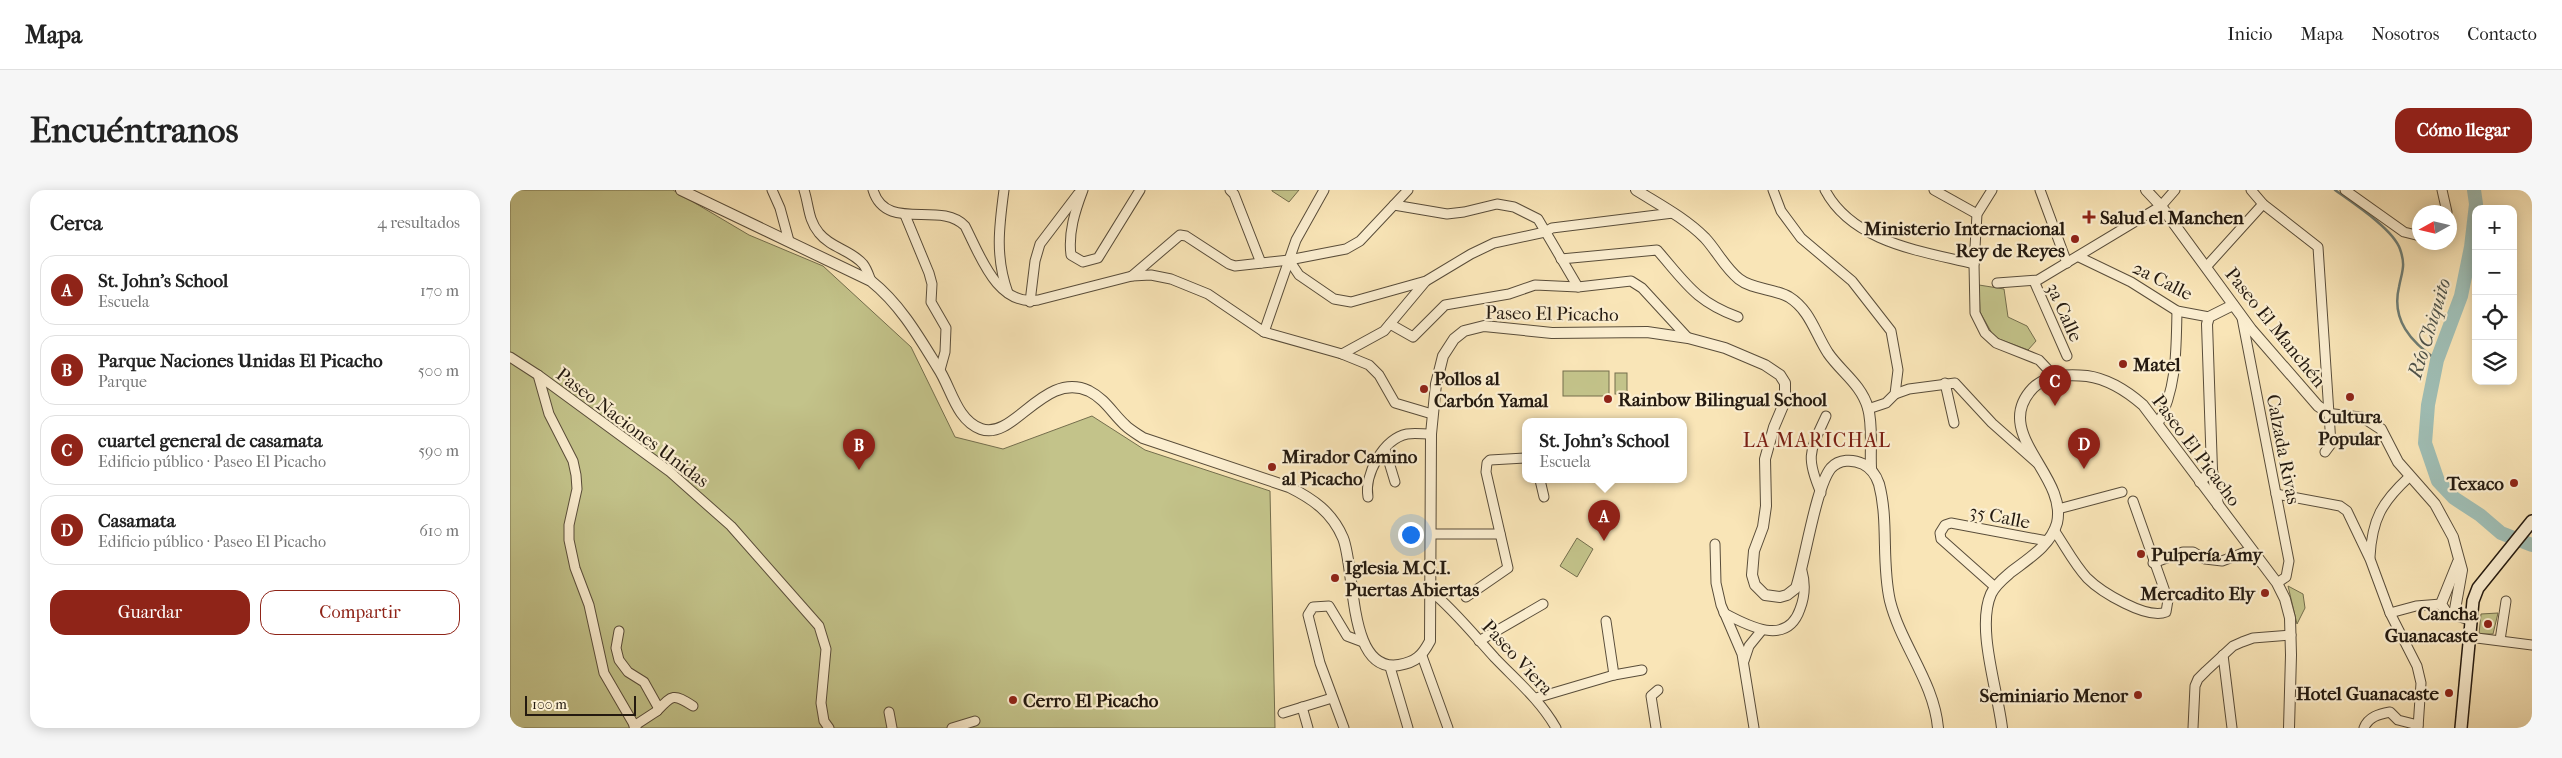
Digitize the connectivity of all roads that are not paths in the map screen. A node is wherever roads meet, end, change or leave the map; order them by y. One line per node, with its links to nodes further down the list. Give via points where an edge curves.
1 (681, 190): 31 (street)
2 (772, 190): 31 (street)
3 (804, 190): 41 (street, via 809,215 818,233 832,246 864,265)
4 (873, 190): 27 (street, via 886,210)
5 (1004, 190): 45 (street, via 1000,270)
6 (1082, 190): 7 (street, via 1070,246 1071,255 1083,262 1098,258); 46 (street, via 1040,244)
7 (1140, 190)
8 (1324, 190): 34 (street, via 1306,219)
9 (1408, 190): 23 (street)
10 (1636, 190): 26 (street)
11 (1773, 190): 62 (street, via 1781,211 1801,238 1852,281 1891,331 1898,370)
12 (1825, 190): 37 (street, via 1840,210 1880,238)
13 (1934, 190): 28 (street)
14 (1992, 190): 28 (street)
15 (2040, 190): 36 (street)
16 (2146, 190): 25 (street, Paseo El Manchén)
17 (2175, 190): 25 (street)
18 (2251, 190): 22 (street)
19 (2345, 190): 30 (street, via 2404,232)
20 (2442, 190): 24 (street)
21 (1234, 191): 35 (street)
22 (2263, 204): 38 (street); 65 (street, via 2318,247)
23 (1394, 205): 29 (street, via 1447,214 1504,205 1538,219); 34 (street, via 1360,241 1346,249)
24 (2445, 205)
25 (2161, 206): 32 (street); 38 (street, Paseo El Manchén)
26 (1673, 213): 29 (street, via 1552,228); 63 (street, via 1706,239 1738,278 1749,285 1788,296 1797,303 1828,353 1864,396)
27 (905, 214): 45 (street, via 946,215 960,220 992,278); 58 (street, via 929,273 931,302 946,328)
28 (1977, 214): 37 (street)
29 (1546, 232): 33 (street); 42 (street, via 1484,247)
30 (2412, 234)
31 (790, 241): 41 (street)
32 (2078, 257): 36 (street); 48 (street, 2a Calle, via 2131,282)
33 (1561, 259): 44 (street); 49 (street, via 1658,250 1703,301)
34 (1289, 260): 35 (street); 42 (street, via 1299,275 1338,302 1351,302); 53 (street)
35 (1261, 263): 39 (street, via 1228,264 1180,235)
36 (2067, 263): 40 (street)
37 (1974, 264): 60 (street, via 1975,313 1985,333 1996,343 2039,360)
38 (2206, 267): 47 (street, Paseo El Manchén)
39 (1132, 276): 46 (street); 53 (street, via 1151,275 1188,285 1208,294)
40 (2034, 280): 43 (street); 56 (street, 3a Calle)
41 (871, 281): 58 (street, via 887,294)
42 (1426, 281): 52 (street)
43 (1997, 283)
44 (1578, 287): 52 (street, via 1535,285 1509,294 1445,304 1413,337); 54 (street, via 1636,282)
45 (1009, 295): 46 (street)
46 (1030, 302)
47 (2233, 305): 50 (street, 2a Calle); 51 (street, Paseo El Manchén)
48 (2177, 311): 50 (street, 2a Calle); 68 (street, via 2172,386)
49 (1738, 317)
50 (2209, 317): 75 (street, via 2206,333)
51 (2242, 317): 65 (street, Paseo El Manchén, via 2301,388); 82 (street, Calzada Rivas)
52 (1390, 324): 55 (street, via 1381,333)
53 (1264, 332): 55 (street)
54 (1688, 338): 64 (street, Paseo El Picacho, via 1647,332 1552,333 1501,326 1464,331 1454,339 1443,356); 98 (street, Paseo El Picacho, via 1725,348 1765,365 1780,375 1785,383 1785,401 1765,459 1766,506 1763,527 1754,551 1752,575 1758,590 1765,595 1780,597 1796,588)
55 (1342, 354): 64 (street, via 1370,366 1395,403)
56 (2067, 356)
57 (510, 357): 59 (street, Paseo Naciones Unidas)
58 (940, 370): 117 (street, via 957,406 981,429 996,430 1010,423 1039,399 1056,391 1075,388 1089,391 1106,403 1126,426 1144,438 1289,487 1309,497 1326,510 1343,537)
59 (538, 374): 134 (street, Paseo Naciones Unidas, via 549,414 574,468 577,489 569,540 575,568 589,605 604,673); 136 (street, Paseo Naciones Unidas, via 690,489 731,526 819,626 826,649 821,703 824,721)
60 (2055, 377): 68 (street, Paseo El Picacho, via 2089,376 2118,387 2138,400); 73 (street, Paseo El Picacho, via 2037,384 2024,398 2019,412 2022,431)
61 (1945, 383): 62 (street); 67 (street); 73 (street, via 1959,386)
62 (1895, 394): 63 (street, via 1886,402)
63 (1868, 409): 74 (street)
64 (1432, 414): 69 (street, Paseo El Picacho)
65 (2330, 414): 71 (street, via 2331,444); 76 (street, Paseo El Manchén, via 2364,418 2381,429 2398,462)
66 (1826, 416): 81 (street, via 1810,454 1810,464)
67 (1954, 423)
68 (2158, 424): 78 (street, Paseo El Picacho)
69 (1431, 434): 70 (street, via 1406,434); 90 (street, Paseo El Picacho)
70 (1384, 449): 77 (street); 83 (street, via 1367,482)
71 (2326, 452)
72 (1522, 458): 91 (street, via 1490,460 1487,464)
73 (2037, 463): 87 (street, Paseo El Picacho, via 2054,492)
74 (1870, 468): 81 (street, Paseo El Picacho, via 1858,462 1840,462 1830,469); 146 (street, via 1878,482 1882,500 1890,601 1928,689)
75 (2212, 470): 78 (street); 86 (street)
76 (2410, 477): 95 (street, Paseo El Manchén, via 2438,508); 96 (street, via 2379,510)
77 (1395, 482)
78 (2200, 482): 86 (street, Paseo El Picacho)
79 (1541, 483): 84 (street)
80 (2122, 492): 87 (street)
81 (1821, 493): 98 (street, Paseo El Picacho)
82 (2276, 494): 96 (street, via 2344,507); 99 (street, Calzada Rivas, via 2289,561 2286,577)
83 (1368, 497)
84 (1544, 497)
85 (2133, 501): 97 (street)
86 (2218, 506): 94 (street, Paseo El Picacho)
87 (2058, 509): 89 (street, Paseo El Picacho)
88 (2531, 523): 109 (main road, via 2478,588)
89 (2054, 530): 92 (street, Paseo El Picacho); 97 (street, via 2087,578 2099,588 2147,613 2159,615 2166,612 2168,600)
90 (1432, 534): 91 (street); 101 (street, Paseo El Picacho)
91 (1500, 534): 102 (street, via 1508,570)
92 (2047, 541): 100 (street, Paseo El Picacho); 100 (street, 35 Calle, via 1951,523 1945,525 1940,539)
93 (1715, 544): 106 (street, via 1716,584)
94 (2251, 550): 97 (street, via 2222,561 2206,560 2193,552 2183,552); 99 (street, Paseo El Picacho)
95 (2459, 556): 105 (street); 108 (street, Paseo El Manchén, via 2461,578)
96 (2370, 559): 107 (street)
97 (2153, 563)
98 (1802, 571): 111 (street, via 1805,590 1794,623 1779,630)
99 (2277, 583): 113 (street, Paseo El Picacho, via 2290,618)
100 (1995, 587): 147 (street, Paseo El Picacho, via 1987,606 1986,625)
101 (1431, 591): 116 (street, Paseo Viera, via 1449,606); 120 (street, Paseo El Picacho, via 1430,641)
102 (1466, 597)
103 (2506, 601): 115 (street)
104 (1543, 604): 116 (street)
105 (2441, 604): 107 (street); 108 (street, via 2446,612)
106 (1724, 613): 111 (street); 121 (street)
107 (2390, 613): 135 (street, via 2419,675)
108 (2454, 615): 109 (street)
109 (2471, 620): 114 (main road)
110 (1606, 621): 124 (street)
111 (1762, 630): 121 (street, via 1748,646)
112 (619, 631): 130 (street, via 616,648 619,660 628,672 644,682 657,703)
113 (2291, 635): 119 (street, via 2253,638 2232,646); 150 (street, Paseo El Picacho)
114 (2469, 637): 115 (street); 152 (main road)
115 (2500, 640): 118 (street)
116 (1479, 641): 127 (street, Paseo Viera)
117 (1363, 642): 122 (street, via 1378,663); 126 (street, via 1347,636 1329,606 1313,607 1308,615)
118 (2532, 645)
119 (2223, 655): 148 (street, via 2195,686); 149 (street)
120 (1422, 656): 122 (street, via 1413,662); 142 (street)
121 (1744, 661): 145 (street)
122 (1390, 667): 141 (street)
123 (1642, 670): 124 (street)
124 (1614, 675): 127 (street)
125 (1658, 690): 144 (street, via 1651,696)
126 (1332, 698): 129 (street); 140 (street)
127 (1536, 698): 143 (street, Paseo Viera)
128 (692, 706): 130 (street, via 674,697 668,698)
129 (1302, 707): 132 (street); 139 (street)
130 (657, 711): 134 (street)
131 (888, 712): 137 (street)
132 (1283, 713)
133 (975, 722): 138 (street)
134 (635, 727)
135 (2418, 727): 151 (street, via 2398,720 2390,712 2375,716)
136 (829, 728)
137 (892, 728)
138 (952, 728)
139 (1308, 728)
140 (1344, 728)
141 (1408, 728)
142 (1448, 728)
143 (1556, 728)
144 (1656, 728)
145 (1754, 728)
146 (1938, 728)
147 (2002, 728)
148 (2193, 728)
149 (2232, 728)
150 (2289, 728)
151 (2364, 728)
152 (2461, 728)

